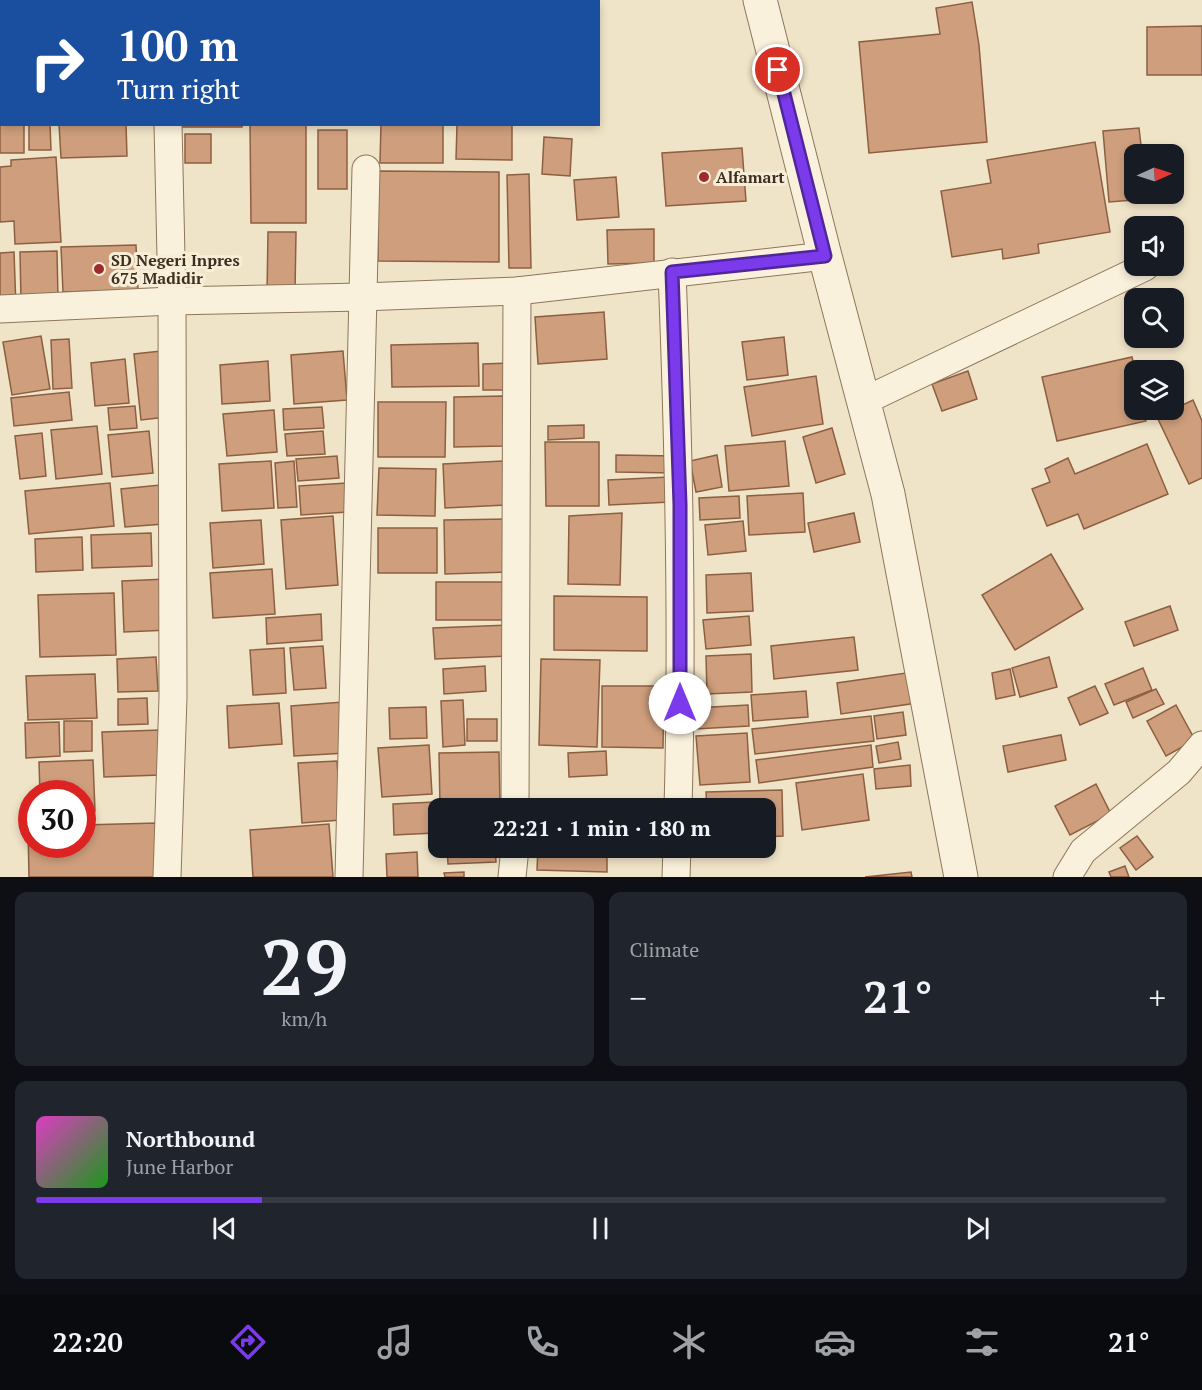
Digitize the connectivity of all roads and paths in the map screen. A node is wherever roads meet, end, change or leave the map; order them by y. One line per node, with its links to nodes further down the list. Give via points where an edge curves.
1 (760, 0): 4 (street)
2 (168, 126): 9 (street)
3 (366, 169): 8 (street)
4 (825, 256): 5 (street); 11 (street)
5 (672, 272): 7 (street); 14 (street, via 681,567)
6 (1126, 276): 11 (street)
7 (517, 291): 8 (street); 13 (street)
8 (362, 297): 9 (street); 18 (street)
9 (172, 302): 10 (street); 17 (street, via 173,698)
10 (0, 309)
11 (864, 401): 21 (street, via 888,494)
12 (1202, 745): 22 (street, via 1179,772 1083,851)
13 (515, 798)
14 (678, 798)
15 (513, 858): 19 (street)
16 (677, 858): 20 (street)
17 (167, 877)
18 (350, 877)
19 (512, 877)
20 (676, 877)
21 (961, 877)
22 (1067, 877)

